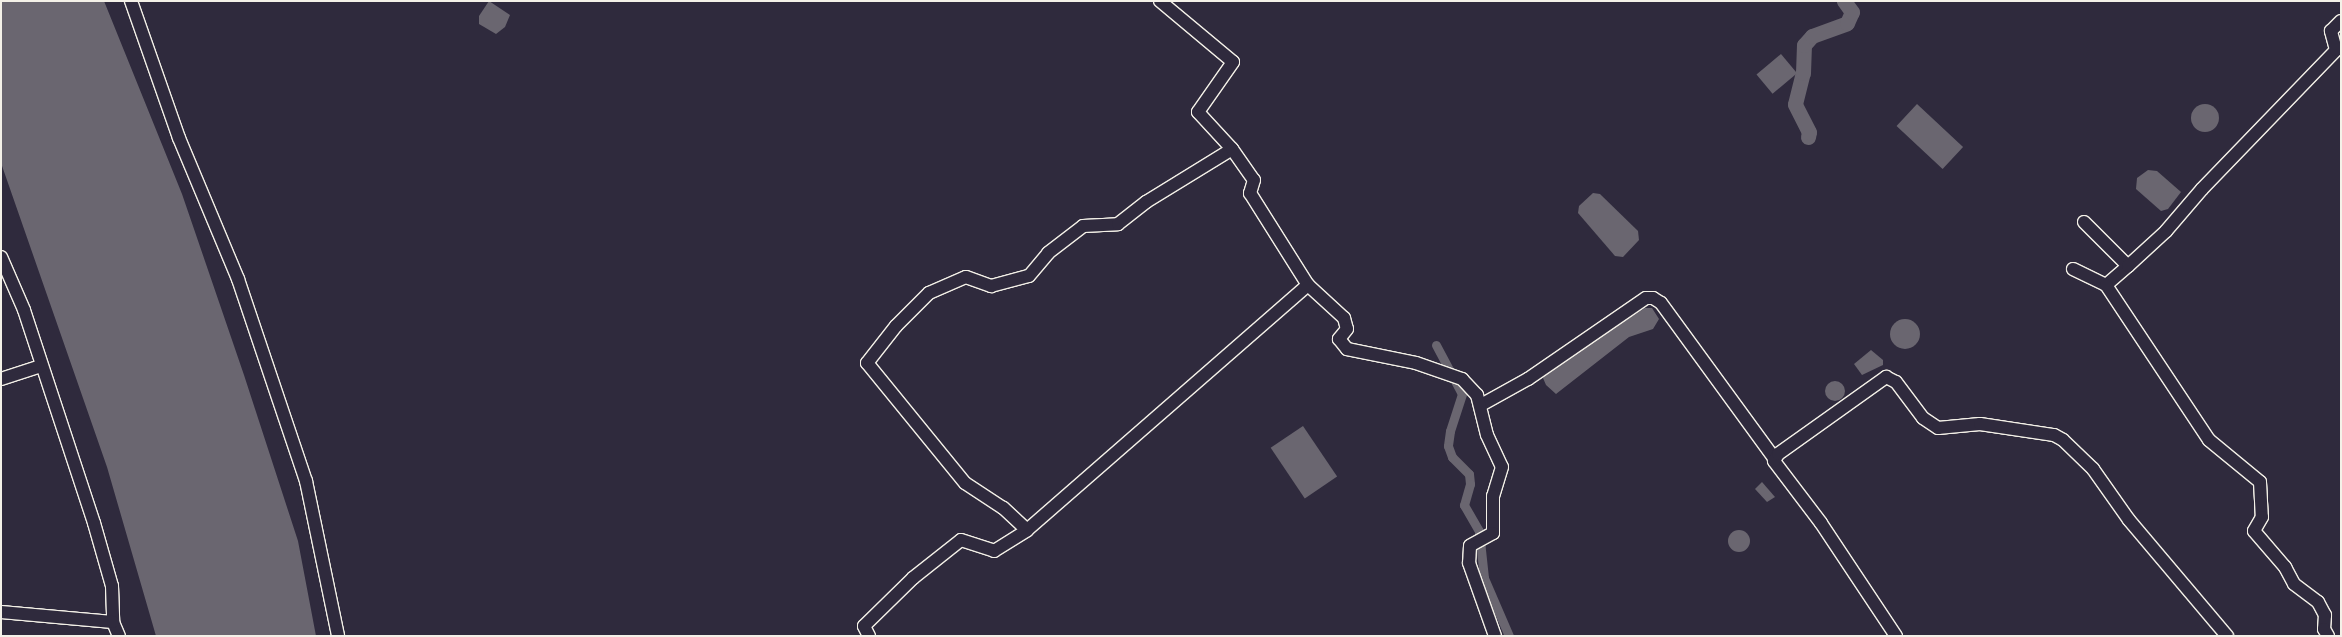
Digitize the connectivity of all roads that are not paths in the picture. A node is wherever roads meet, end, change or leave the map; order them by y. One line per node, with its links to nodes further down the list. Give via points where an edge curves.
1 (131, 1): 19 (street, via 179,138 238,279 306,481)
2 (1160, 1): 4 (street, via 1233,62 1198,112)
3 (2341, 21): 7 (street, via 2331,31 2336,50 2202,189 2166,231)
4 (1232, 149): 9 (street, via 1254,180 1250,193); 15 (street, via 1146,202 1118,224 1083,226 1048,253 1029,276 991,286 966,277 929,293 896,326 867,363 966,483 1003,508)
5 (2084, 222): 7 (street)
6 (1, 257): 11 (street, via 24,310)
7 (2128, 266): 10 (street)
8 (2074, 269): 10 (street)
9 (1308, 285): 13 (street, via 1344,318 1347,329 1339,339 1348,349 1416,363 1462,379 1477,395); 15 (street)
10 (2106, 285): 24 (street, via 2210,440 2260,482 2262,517 2254,531 2285,566 2292,581 2318,602 2325,615 2324,629)
11 (40, 366): 12 (street); 17 (street, via 112,586)
12 (1, 379)
13 (1481, 405): 14 (street, via 1528,379 1646,298 1653,298 1661,302); 21 (street, via 1487,436 1502,467 1493,496 1493,529 1490,537 1469,549 1469,563)
14 (1774, 458): 22 (street, via 1775,464 1821,523); 23 (street, via 1886,377 1896,382 1924,418 1938,428 1968,423 2054,435 2093,470 2129,520)
15 (1027, 530): 20 (street, via 994,551 961,540 913,578 864,626)
16 (1, 612): 17 (street)
17 (114, 622): 18 (street)
18 (118, 636)
19 (338, 636)
20 (869, 636)
21 (1495, 636)
22 (1896, 636)
23 (2227, 636)
24 (2328, 636)

